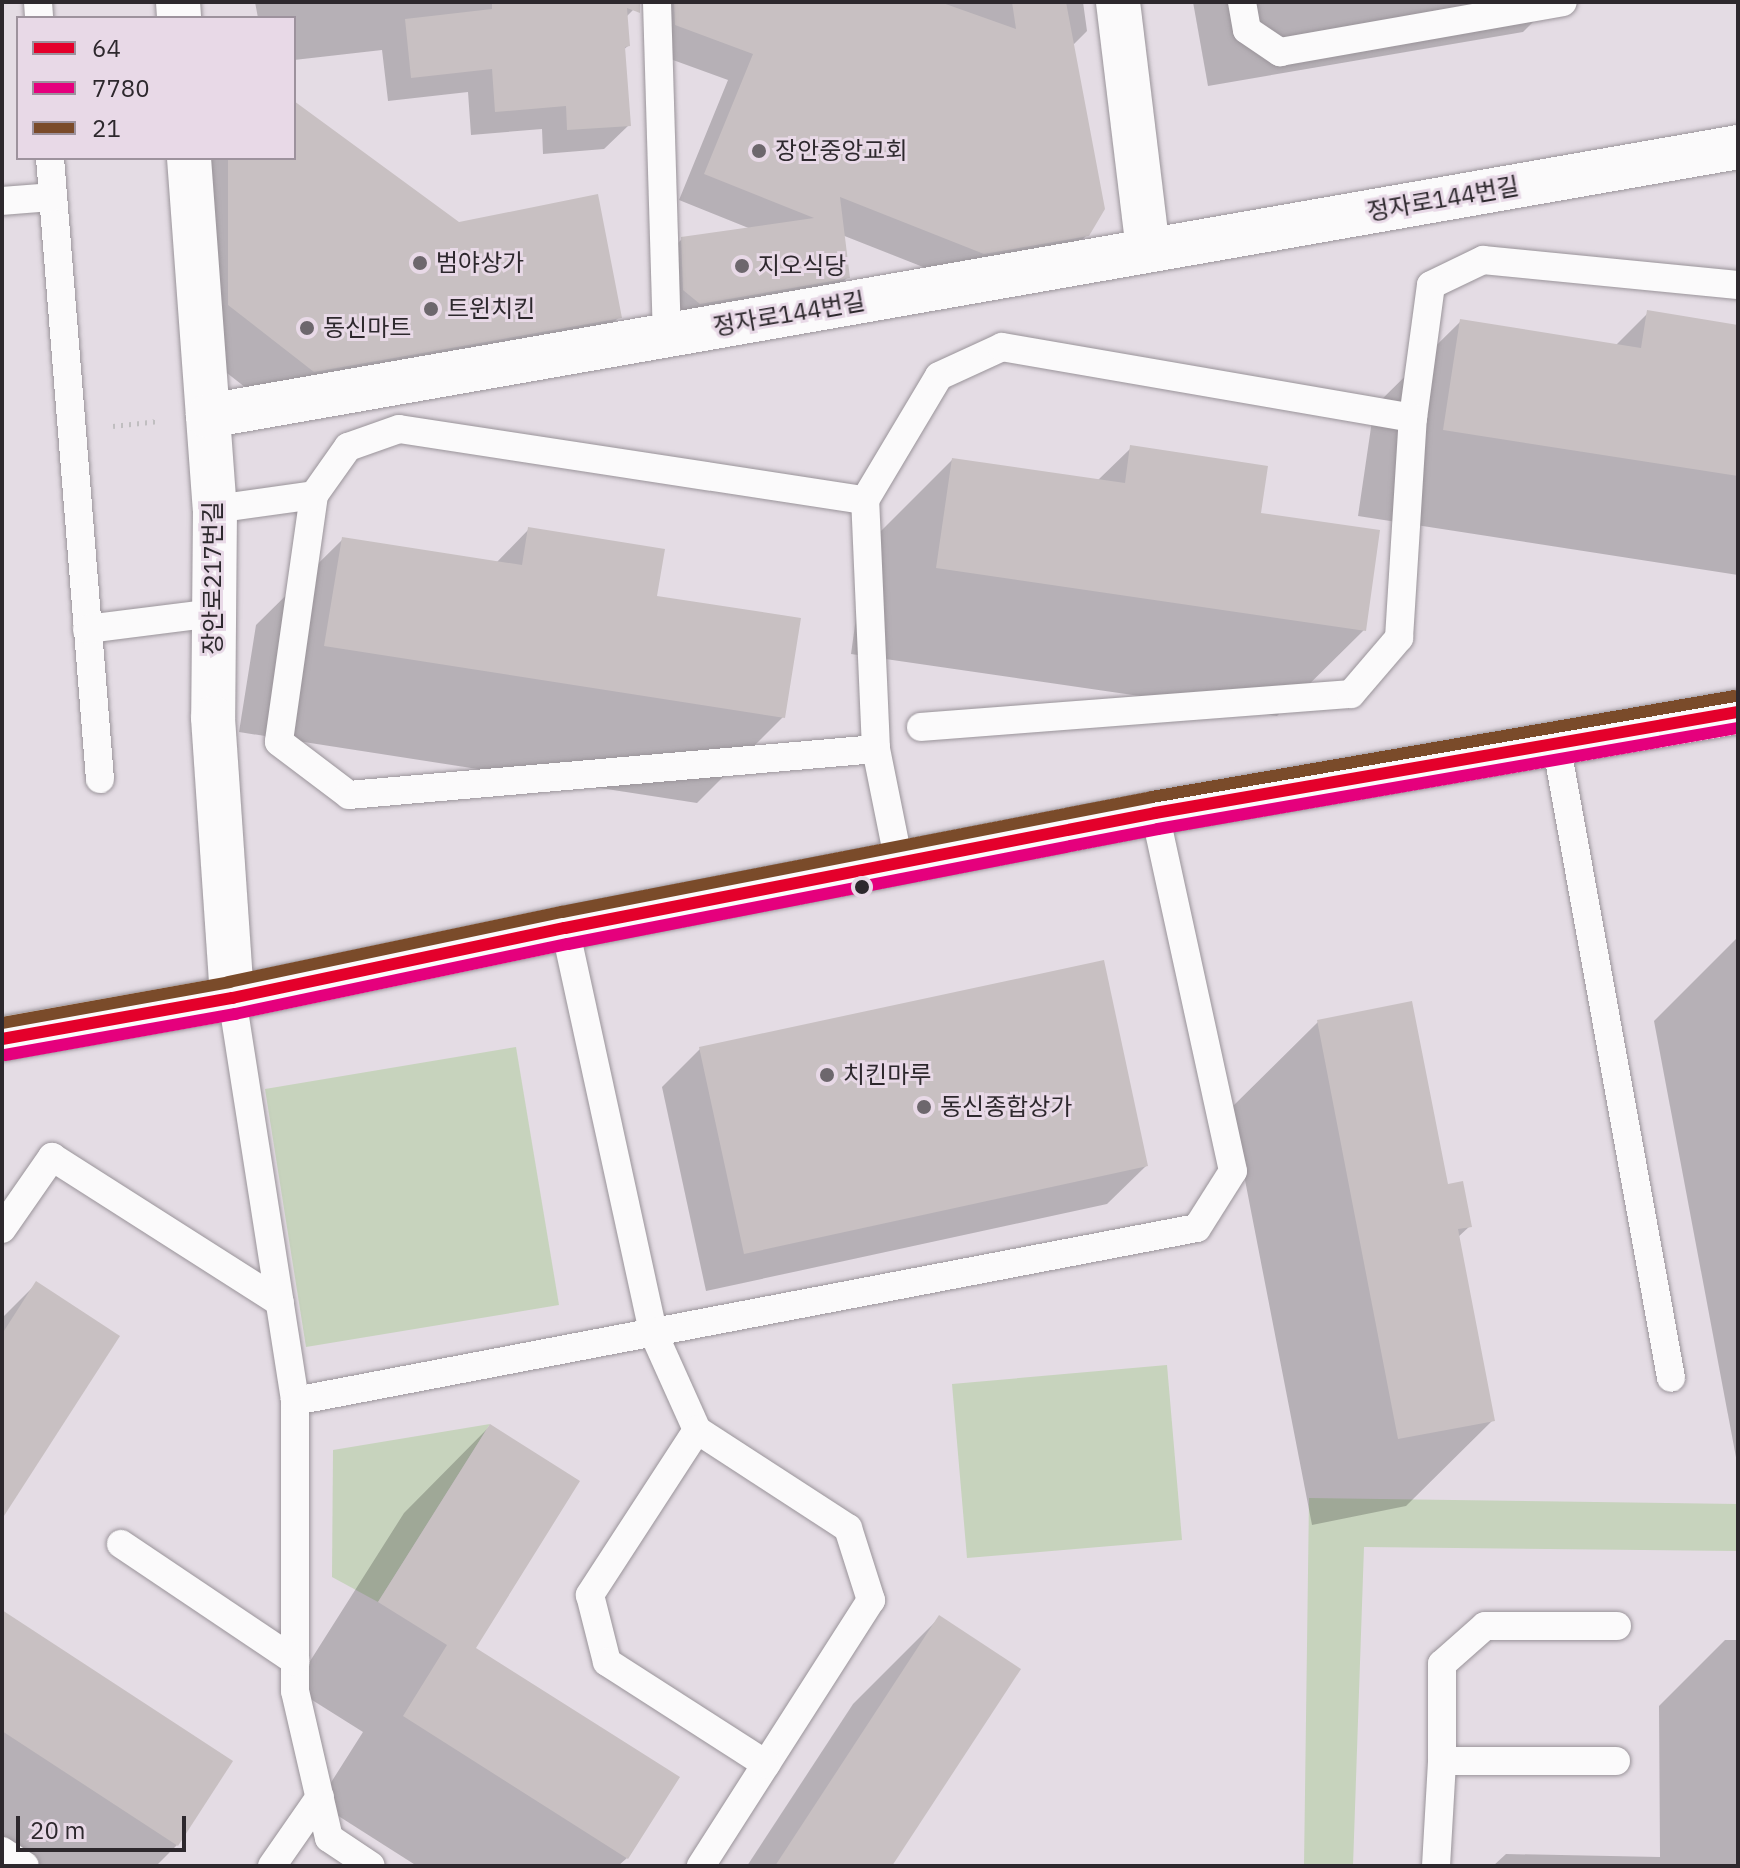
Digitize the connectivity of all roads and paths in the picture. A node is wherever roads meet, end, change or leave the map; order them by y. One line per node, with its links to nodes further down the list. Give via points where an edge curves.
1 (657, 2): 12 (lane)
2 (1118, 2): 10 (street)
3 (1242, 2): 4 (lane, via 1247,30 1280,52)
4 (1563, 2)
5 (1738, 147): 10 (street, 정자로144번길)
6 (50, 160): 8 (lane)
7 (189, 160): 13 (street, 장안로217번길)
8 (53, 197): 9 (lane); 15 (lane)
9 (2, 201)
10 (1148, 250): 12 (street, 정자로144번길)
11 (1738, 285): 14 (lane, via 1483,260 1431,285)
12 (667, 336): 13 (street, 정자로144번길)
13 (208, 416): 15 (path); 18 (street, 장안로217번길)
14 (1413, 418): 17 (lane, via 1002,347 939,376); 22 (lane, via 1399,638 1351,694)
15 (72, 430): 20 (lane)
16 (314, 495): 17 (lane, via 348,447 399,429); 18 (lane); 24 (lane, via 279,742 349,795)
17 (865, 500): 24 (lane)
18 (215, 509): 19 (street, 장안로217번길)
19 (213, 613): 20 (lane); 29 (street, 장안로217번길, via 213,718)
20 (87, 629): 25 (lane)
21 (1738, 712): 23 (street)
22 (921, 727)
23 (1556, 743): 26 (street); 34 (lane)
24 (876, 749): 27 (lane)
25 (100, 779)
26 (1155, 813): 27 (street); 33 (lane, via 1233,1171 1197,1228)
27 (899, 863): 28 (street)
28 (565, 928): 29 (street); 33 (lane)
29 (232, 998): 30 (street); 32 (lane)
30 (2, 1039)
31 (2, 1229): 32 (lane, via 52,1157)
32 (280, 1302): 35 (lane)
33 (653, 1332): 35 (lane); 36 (lane)
34 (1671, 1378)
35 (295, 1401): 39 (lane)
36 (697, 1430): 42 (lane, via 848,1528 871,1600); 42 (lane, via 590,1595 607,1662)
37 (121, 1544): 39 (lane)
38 (1617, 1626): 40 (lane, via 1485,1626 1442,1664)
39 (295, 1661): 43 (lane, via 295,1691)
40 (1442, 1761): 41 (lane); 49 (lane)
41 (1616, 1761)
42 (766, 1764): 48 (lane)
43 (320, 1797): 46 (lane); 47 (lane, via 329,1838)
44 (2, 1851): 45 (lane)
45 (25, 1866)
46 (272, 1866)
47 (371, 1866)
48 (701, 1866)
49 (1436, 1866)

